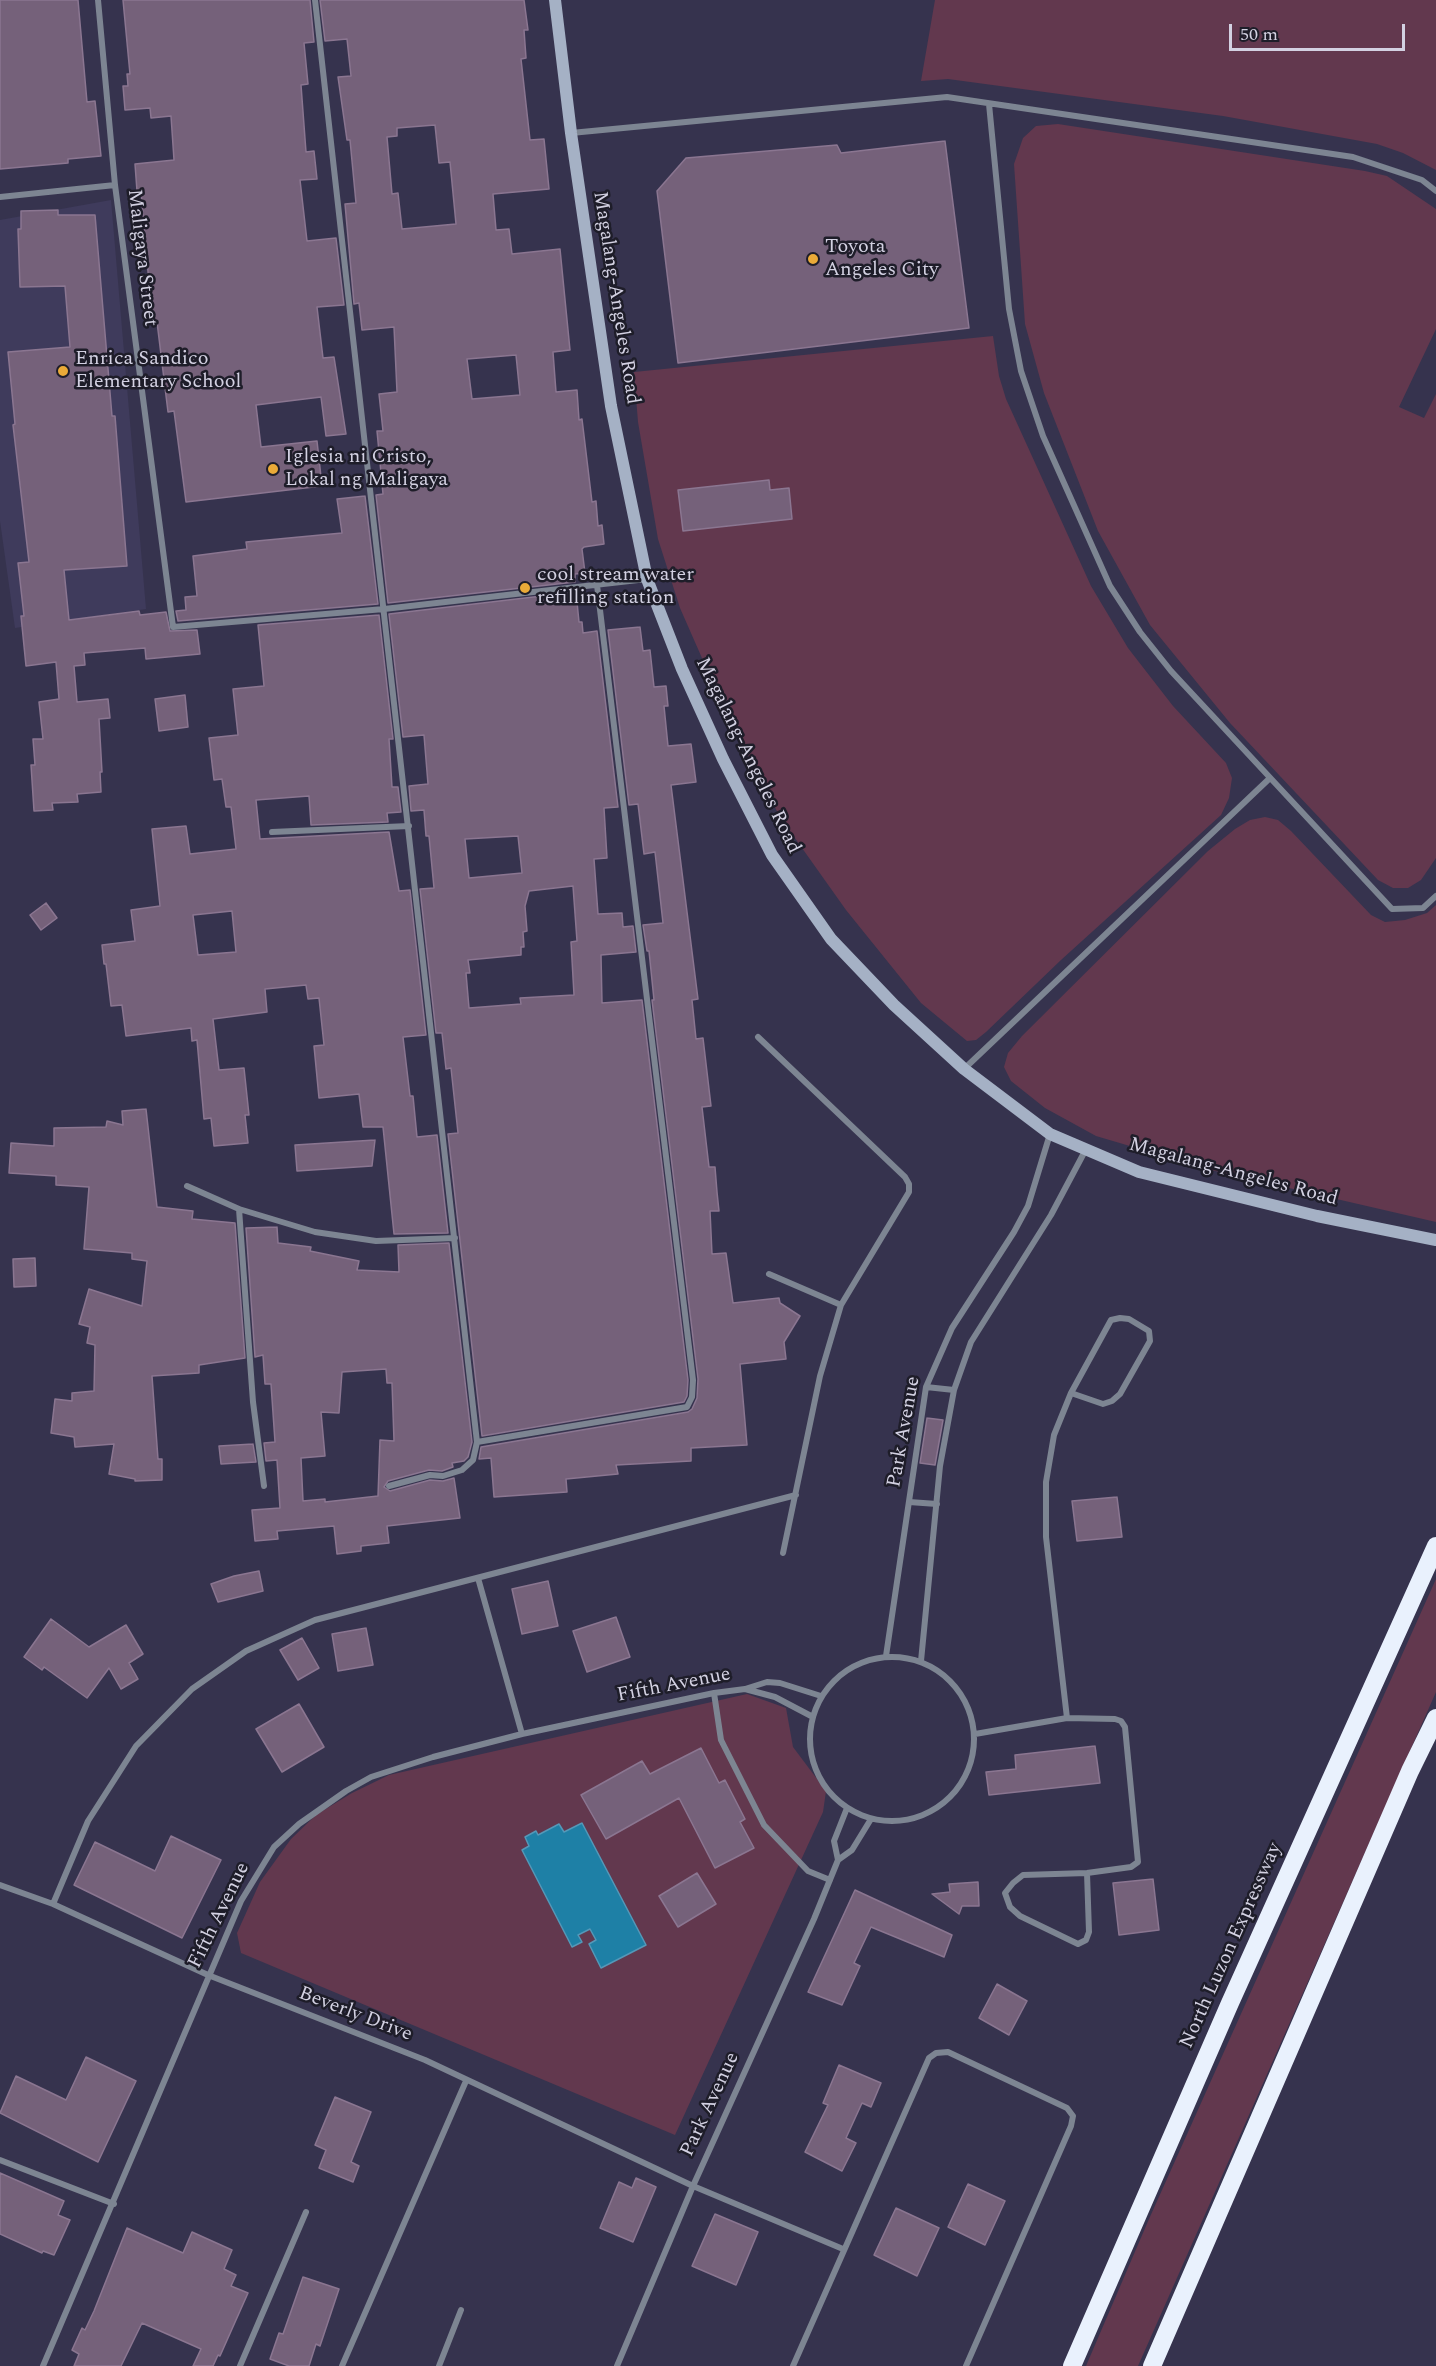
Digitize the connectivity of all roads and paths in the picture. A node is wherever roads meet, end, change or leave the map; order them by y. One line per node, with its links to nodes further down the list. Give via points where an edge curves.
1 (98, 0): 6 (street, Maligaya Street)
2 (315, 0): 11 (street)
3 (555, 0): 5 (main road, Magalang-Angeles Road)
4 (989, 104): 5 (street, via 947,97); 7 (street, via 1353,157 1422,180); 12 (street, via 1009,309 1021,371 1043,436 1110,586 1140,632)
5 (571, 133): 9 (main road, Magalang-Angeles Road, via 611,406)
6 (115, 185): 8 (street); 11 (street, Maligaya Street, via 173,627)
7 (1436, 191)
8 (0, 197)
9 (647, 579): 10 (street); 17 (main road, Magalang-Angeles Road, via 691,690 772,855 831,939 894,1005)
10 (597, 585): 11 (street); 29 (street, via 692,1397 687,1407)
11 (384, 609): 13 (street)
12 (1270, 778): 15 (street, via 1392,909 1423,908); 17 (street)
13 (409, 826): 14 (street); 22 (street)
14 (272, 832)
15 (1436, 896)
16 (758, 1037): 25 (street, via 909,1184 909,1192)
17 (964, 1069): 18 (main road, Magalang-Angeles Road)
18 (1050, 1134): 19 (main road, Magalang-Angeles Road); 26 (street, Park Avenue, via 1028,1206 952,1328)
19 (1085, 1151): 23 (main road, Magalang-Angeles Road, via 1150,1175); 27 (street, Park Avenue, via 1052,1215 971,1342)
20 (187, 1186): 21 (street)
21 (240, 1209): 22 (street, via 315,1232 376,1241); 31 (street, via 253,1402)
22 (455, 1238): 29 (street)
23 (1436, 1240)
24 (769, 1274): 25 (street)
25 (841, 1305): 32 (street, via 820,1376)
26 (926, 1387): 27 (street); 33 (street, Park Avenue)
27 (954, 1390): 34 (street, Park Avenue)
28 (1071, 1393): 28 (street, via 1111,1320 1129,1319 1149,1331 1150,1341 1120,1394 1112,1401 1103,1404); 44 (street, via 1054,1435 1046,1482 1046,1537)
29 (477, 1442): 30 (street, via 473,1460 462,1470)
30 (390, 1485)
31 (264, 1486)
32 (796, 1495): 36 (street); 37 (street)
33 (909, 1502): 34 (street); 38 (street, Park Avenue)
34 (937, 1504): 39 (street, Park Avenue)
35 (1436, 1546): 70 (highway, North Luzon Expressway)
36 (783, 1553)
37 (478, 1578): 46 (street); 54 (street, via 315,1620 246,1651 192,1689 136,1746 88,1821)
38 (886, 1656): 39 (street); 42 (street, via 859,1663 835,1679)
39 (921, 1661): 47 (street, via 942,1673 959,1690 970,1711)
40 (745, 1689): 41 (street, Fifth Avenue); 42 (street, Fifth Avenue, via 767,1682 780,1683); 43 (street, Fifth Avenue, via 775,1697)
41 (714, 1693): 46 (street, Fifth Avenue); 52 (street, via 720,1740 764,1825 808,1871)
42 (821, 1696): 43 (street)
43 (813, 1717): 48 (street, via 811,1753 820,1778)
44 (1066, 1718): 47 (street); 51 (street, via 1115,1719 1125,1727 1138,1862 1131,1867)
45 (1436, 1718): 71 (highway)
46 (522, 1734): 55 (street, Fifth Avenue, via 371,1777 299,1824 274,1847 241,1901)
47 (975, 1734): 49 (street, via 973,1758 964,1780 949,1800 929,1814 906,1821)
48 (847, 1808): 49 (street); 50 (street, Park Avenue, via 834,1841)
49 (871, 1819): 50 (street, Park Avenue, via 852,1850)
50 (838, 1860): 52 (street, Park Avenue)
51 (1087, 1873): 51 (street, via 1023,1875 1005,1893 1010,1907 1020,1916 1078,1944 1086,1940 1089,1932)
52 (830, 1880): 58 (street, Park Avenue)
53 (0, 1885): 54 (street, Beverly Drive)
54 (53, 1904): 55 (street, Beverly Drive)
55 (208, 1975): 56 (street, Beverly Drive, via 425,2060); 59 (street, Fifth Avenue)
56 (466, 2080): 58 (street, Beverly Drive); 65 (street)
57 (0, 2160): 59 (street)
58 (693, 2186): 61 (street, Beverly Drive); 67 (street, Park Avenue)
59 (114, 2204): 63 (street, Fifth Avenue)
60 (306, 2212): 64 (street)
61 (843, 2250): 68 (street); 69 (street, via 929,2058 936,2053 948,2052 1067,2108 1073,2116 1071,2126)
62 (461, 2310): 66 (street)
63 (43, 2366)
64 (240, 2366)
65 (342, 2366)
66 (439, 2366)
67 (617, 2366)
68 (793, 2366)
69 (966, 2366)
70 (1072, 2366)
71 (1152, 2366)

